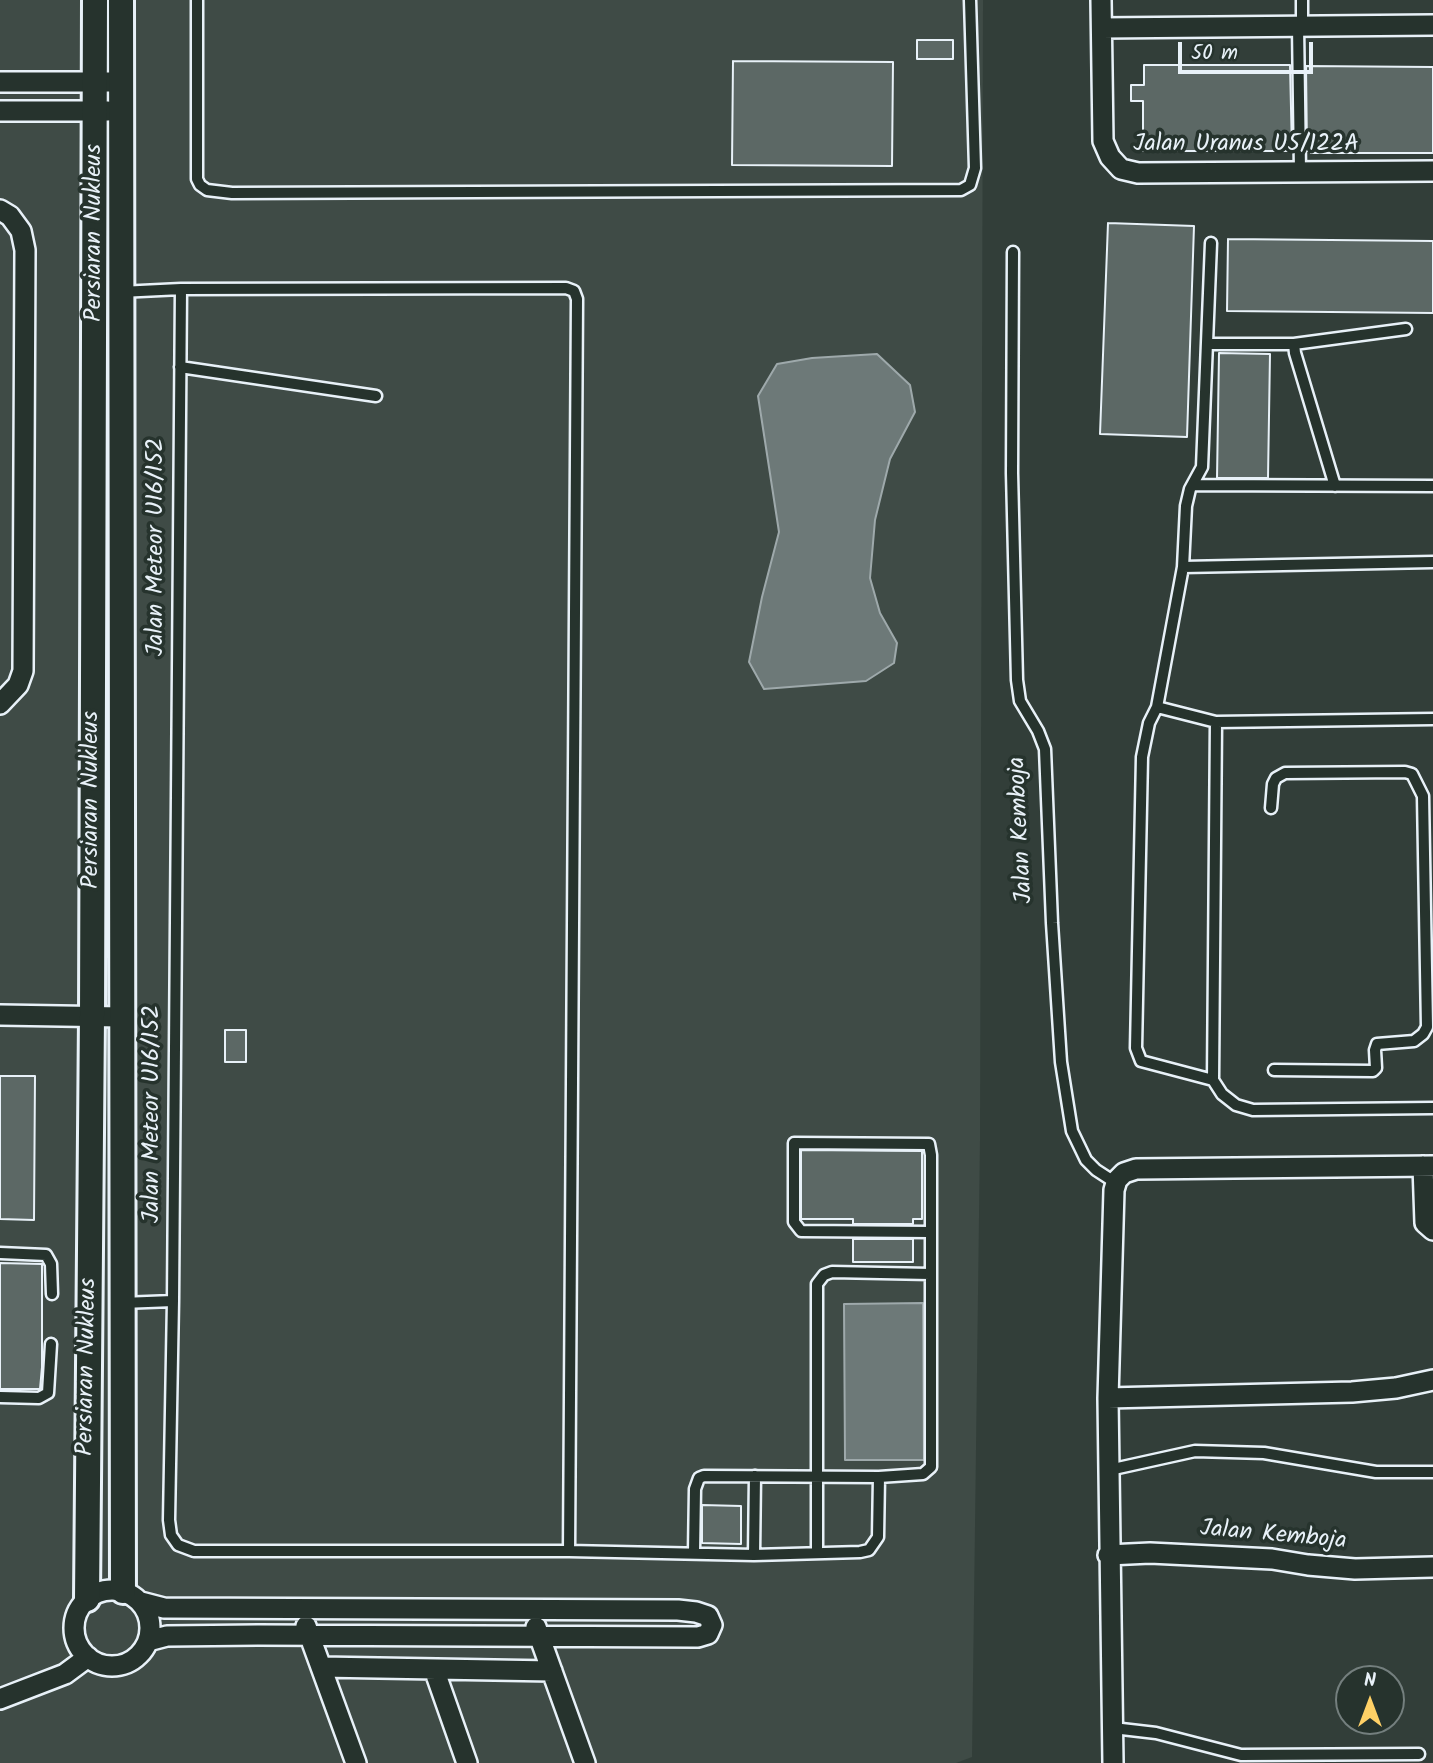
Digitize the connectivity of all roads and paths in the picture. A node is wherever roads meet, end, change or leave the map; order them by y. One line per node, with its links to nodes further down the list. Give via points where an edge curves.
1 (95, 0): 11 (street, Persiaran Nukleus)
2 (121, 0): 11 (street, Persiaran Nukleus)
3 (197, 0): 4 (lane, via 197,178 207,190 232,193 961,190 970,185 975,168)
4 (970, 0)
5 (1101, 0): 9 (street, Jalan Uranus U5/122A)
6 (1302, 0): 8 (lane)
7 (1433, 25): 8 (street)
8 (1300, 26): 9 (street); 15 (lane)
9 (1102, 27): 15 (street, Jalan Uranus U5/122A, via 1104,141 1121,169 1138,173)
10 (0, 82): 11 (street)
11 (108, 82): 13 (street, Persiaran Nukleus)
12 (0, 111): 13 (street)
13 (108, 111): 20 (street, Persiaran Nukleus); 38 (street, Persiaran Nukleus)
14 (1433, 170): 15 (street, Jalan Uranus U5/122A)
15 (1300, 171)
16 (0, 210): 31 (street, via 21,230 25,277 23,671 18,685)
17 (1211, 243): 22 (lane)
18 (1013, 252): 44 (lane, Jalan Kemboja, via 1017,680 1020,701 1045,749 1060,1048 1072,1131 1086,1160)
19 (181, 289): 20 (lane); 24 (lane, Jalan Meteor U16/152); 61 (lane, via 566,288 577,299)
20 (120, 292): 39 (street, Persiaran Nukleus)
21 (1406, 329): 23 (lane)
22 (1207, 344): 23 (lane); 26 (lane, via 1202,467)
23 (1294, 344): 27 (lane)
24 (180, 367): 25 (lane); 50 (lane, Jalan Meteor U16/152)
25 (376, 396)
26 (1193, 485): 27 (lane); 30 (lane, via 1186,506)
27 (1335, 486): 28 (lane)
28 (1433, 486)
29 (1433, 562): 30 (lane)
30 (1183, 567): 32 (lane)
31 (0, 704)
32 (1157, 706): 34 (lane); 41 (lane, via 1142,757 1136,1048 1141,1061)
33 (1433, 719): 34 (lane)
34 (1216, 722): 41 (lane)
35 (1271, 808): 36 (lane, via 1273,784 1285,773 1405,772 1412,774 1423,796)
36 (1428, 831): 40 (lane, via 1427,1027 1423,1034 1414,1041 1377,1044 1373,1071)
37 (0, 1015): 38 (street)
38 (92, 1016): 39 (street); 68 (street, Persiaran Nukleus)
39 (122, 1017): 51 (street, Persiaran Nukleus)
40 (1274, 1070)
41 (1213, 1080): 42 (lane, via 1236,1105 1253,1110)
42 (1433, 1108)
43 (1428, 1166): 44 (street, via 1136,1169 1124,1173); 45 (street, via 1423,1207 1425,1223)
44 (1116, 1183): 55 (street)
45 (1433, 1230)
46 (930, 1232): 46 (lane, via 801,1231 794,1222 794,1143 929,1144); 48 (lane)
47 (0, 1253): 49 (lane, via 46,1255 51,1264)
48 (930, 1274): 59 (lane, via 832,1272 819,1279); 60 (lane, via 931,1467 923,1474)
49 (52, 1294)
50 (173, 1301): 51 (lane); 61 (lane, Jalan Meteor U16/152, via 169,1520 178,1545 194,1551)
51 (121, 1303): 67 (street, Persiaran Nukleus)
52 (51, 1344): 54 (lane, via 48,1393 39,1398)
53 (1433, 1380): 55 (street, via 1352,1392)
54 (0, 1397)
55 (1108, 1398): 56 (street)
56 (1108, 1470): 57 (lane, via 1195,1451 1264,1453 1376,1472); 65 (street)
57 (1433, 1472)
58 (755, 1476): 59 (lane); 62 (lane, via 699,1478); 64 (lane)
59 (817, 1476): 60 (lane); 63 (lane)
60 (879, 1477): 63 (lane, Jalan Meteor U16/152, via 875,1544 860,1552)
61 (569, 1551): 62 (lane, Jalan Meteor U16/152)
62 (694, 1552): 64 (lane, Jalan Meteor U16/152)
63 (817, 1553): 64 (lane, Jalan Meteor U16/152)
64 (754, 1555)
65 (1108, 1555): 66 (street, Jalan Kemboja, via 1272,1559 1355,1569); 79 (street)
66 (1433, 1567)
67 (132, 1597): 68 (street, via 110,1590); 69 (street, via 164,1608); 73 (street, via 150,1622)
68 (87, 1599): 74 (street, via 78,1610 74,1635)
69 (300, 1608): 70 (street); 71 (street)
70 (529, 1610): 72 (street); 72 (street, via 678,1610 708,1616 712,1625 708,1634 698,1637)
71 (310, 1635): 72 (street); 73 (street, via 167,1636); 75 (street)
72 (539, 1636): 77 (street)
73 (148, 1641): 74 (street, via 137,1657 125,1663 112,1666)
74 (88, 1657): 78 (street, via 65,1674)
75 (321, 1667): 76 (street); 81 (street)
76 (434, 1669): 77 (street); 82 (street)
77 (552, 1671): 83 (street)
78 (0, 1699)
79 (1113, 1728): 80 (lane, via 1156,1733 1241,1755); 84 (street)
80 (1419, 1754)
81 (356, 1763)
82 (467, 1763)
83 (585, 1763)
84 (1113, 1763)

